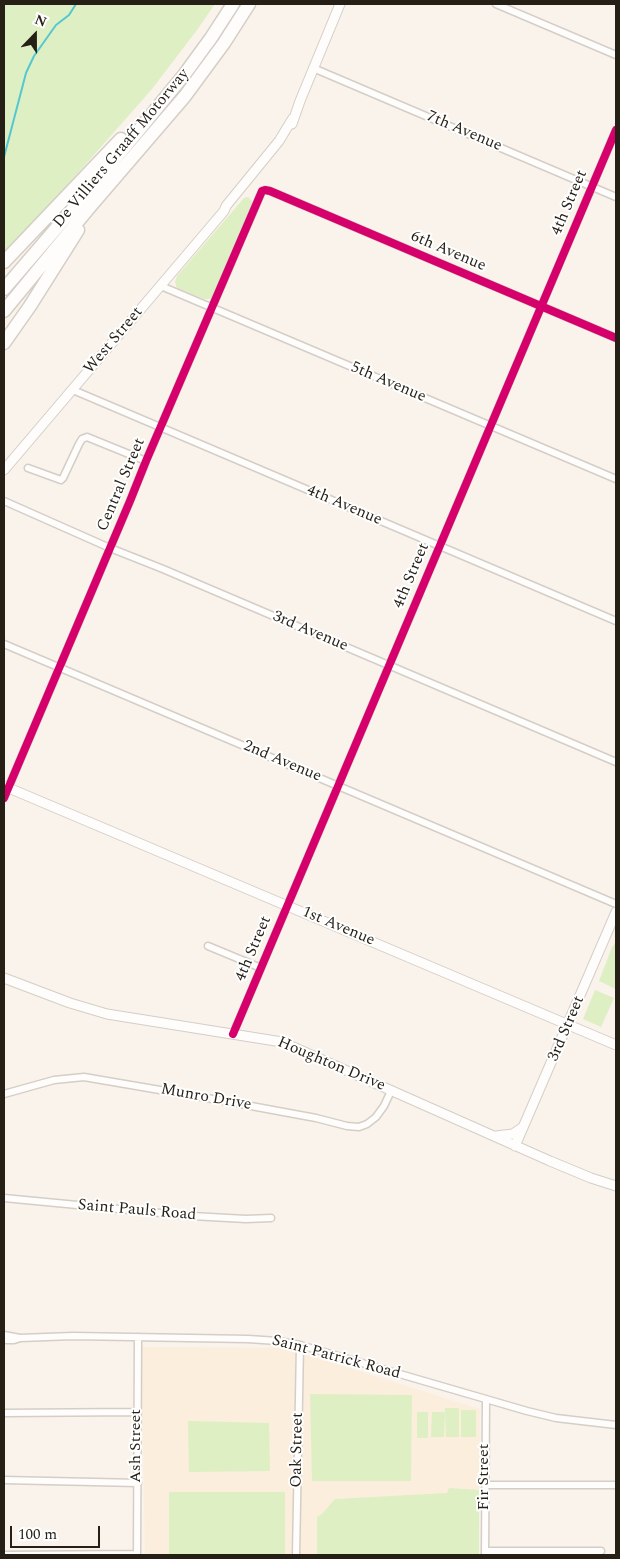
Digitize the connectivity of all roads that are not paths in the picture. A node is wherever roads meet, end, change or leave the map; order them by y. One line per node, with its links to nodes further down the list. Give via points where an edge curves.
1 (233, 4): 7 (highway, De Villiers Graaff Motorway, via 190,68)
2 (249, 4): 12 (highway, via 185,96)
3 (340, 4): 6 (main road)
4 (496, 4): 5 (street)
5 (616, 55)
6 (313, 68): 9 (street, 7th Avenue); 14 (main road, West Street, via 288,134 230,209 224,211)
7 (150, 117): 13 (highway, via 134,125); 15 (highway, De Villiers Graaff Motorway)
8 (616, 130): 9 (street, 4th Street)
9 (592, 186): 11 (street, 7th Avenue); 17 (street, 4th Street)
10 (270, 191): 17 (street, 6th Avenue); 18 (street, Central Street, via 260,193)
11 (616, 197)
12 (89, 208): 16 (highway); 19 (highway)
13 (4, 262)
14 (160, 286): 18 (street, 5th Avenue); 23 (main road, West Street)
15 (4, 289)
16 (31, 302): 20 (highway); 22 (highway)
17 (541, 306): 21 (street, 6th Avenue); 24 (street, 4th Street)
18 (212, 308): 24 (street, 5th Avenue); 25 (street, Central Street)
19 (4, 311)
20 (4, 338)
21 (616, 338)
22 (4, 342)
23 (73, 390): 25 (street, 4th Avenue); 27 (main road, West Street)
24 (490, 426): 29 (street, 5th Avenue); 31 (street, 4th Street)
25 (161, 428): 26 (street, Central Street); 31 (street, 4th Avenue)
26 (146, 461): 28 (street, via 87,437 82,439 61,480); 32 (street, Central Street)
27 (4, 468)
28 (28, 468)
29 (616, 479)
30 (4, 501): 32 (street, 3rd Avenue)
31 (439, 546): 33 (street, 4th Avenue); 35 (street, 4th Street)
32 (110, 548): 35 (street, 3rd Avenue); 36 (street, Central Street)
33 (616, 621)
34 (4, 644): 36 (street, 2nd Avenue)
35 (389, 666): 37 (street, 3rd Avenue); 38 (street, 4th Street)
36 (59, 668): 38 (street, 2nd Avenue); 39 (street, Central Street)
37 (616, 762)
38 (338, 785): 41 (street, 2nd Avenue); 42 (street, 4th Street)
39 (6, 786): 40 (street, Central Street); 42 (main road, 1st Avenue)
40 (4, 798)
41 (616, 904)
42 (288, 906): 45 (street, 4th Street); 47 (main road, 1st Avenue)
43 (616, 912): 47 (main road, 3rd Street)
44 (208, 946): 45 (street)
45 (261, 968): 48 (street, 4th Street)
46 (4, 978): 48 (main road, Houghton Drive, via 107,1014)
47 (568, 1025): 49 (main road, 1st Avenue); 52 (main road, 3rd Street)
48 (232, 1034): 50 (main road, Houghton Drive, via 282,1042)
49 (616, 1045)
50 (392, 1091): 51 (street, Munro Drive, via 376,1117 359,1127 84,1077 54,1080); 53 (main road, Houghton Drive)
51 (4, 1094)
52 (526, 1123): 53 (main road, via 513,1134); 54 (main road, 3rd Street)
53 (494, 1136): 54 (main road, Houghton Drive)
54 (515, 1146): 55 (main road, Houghton Drive)
55 (616, 1186)
56 (4, 1198): 57 (street, Saint Pauls Road, via 192,1216 246,1220)
57 (271, 1218)
58 (4, 1335): 60 (street, Saint Patrick Road)
59 (138, 1336): 60 (street, Saint Patrick Road); 62 (street, Saint Patrick Road, via 265,1339); 64 (street, Ash Street)
60 (20, 1338): 61 (street, Saint Patrick Road)
61 (4, 1340)
62 (300, 1346): 63 (street, Saint Patrick Road); 75 (street, Oak Street)
63 (486, 1399): 66 (street, Saint Patrick Road, via 545,1416); 69 (street, Fir Street)
64 (137, 1412): 65 (street); 68 (street, Ash Street)
65 (4, 1413)
66 (616, 1425)
67 (4, 1480): 68 (street)
68 (138, 1483): 74 (street, Ash Street)
69 (485, 1485): 70 (street); 72 (street, Fir Street)
70 (616, 1485)
71 (601, 1551): 72 (street)
72 (485, 1553)
73 (4, 1554): 74 (street)
74 (137, 1555)
75 (296, 1555)

